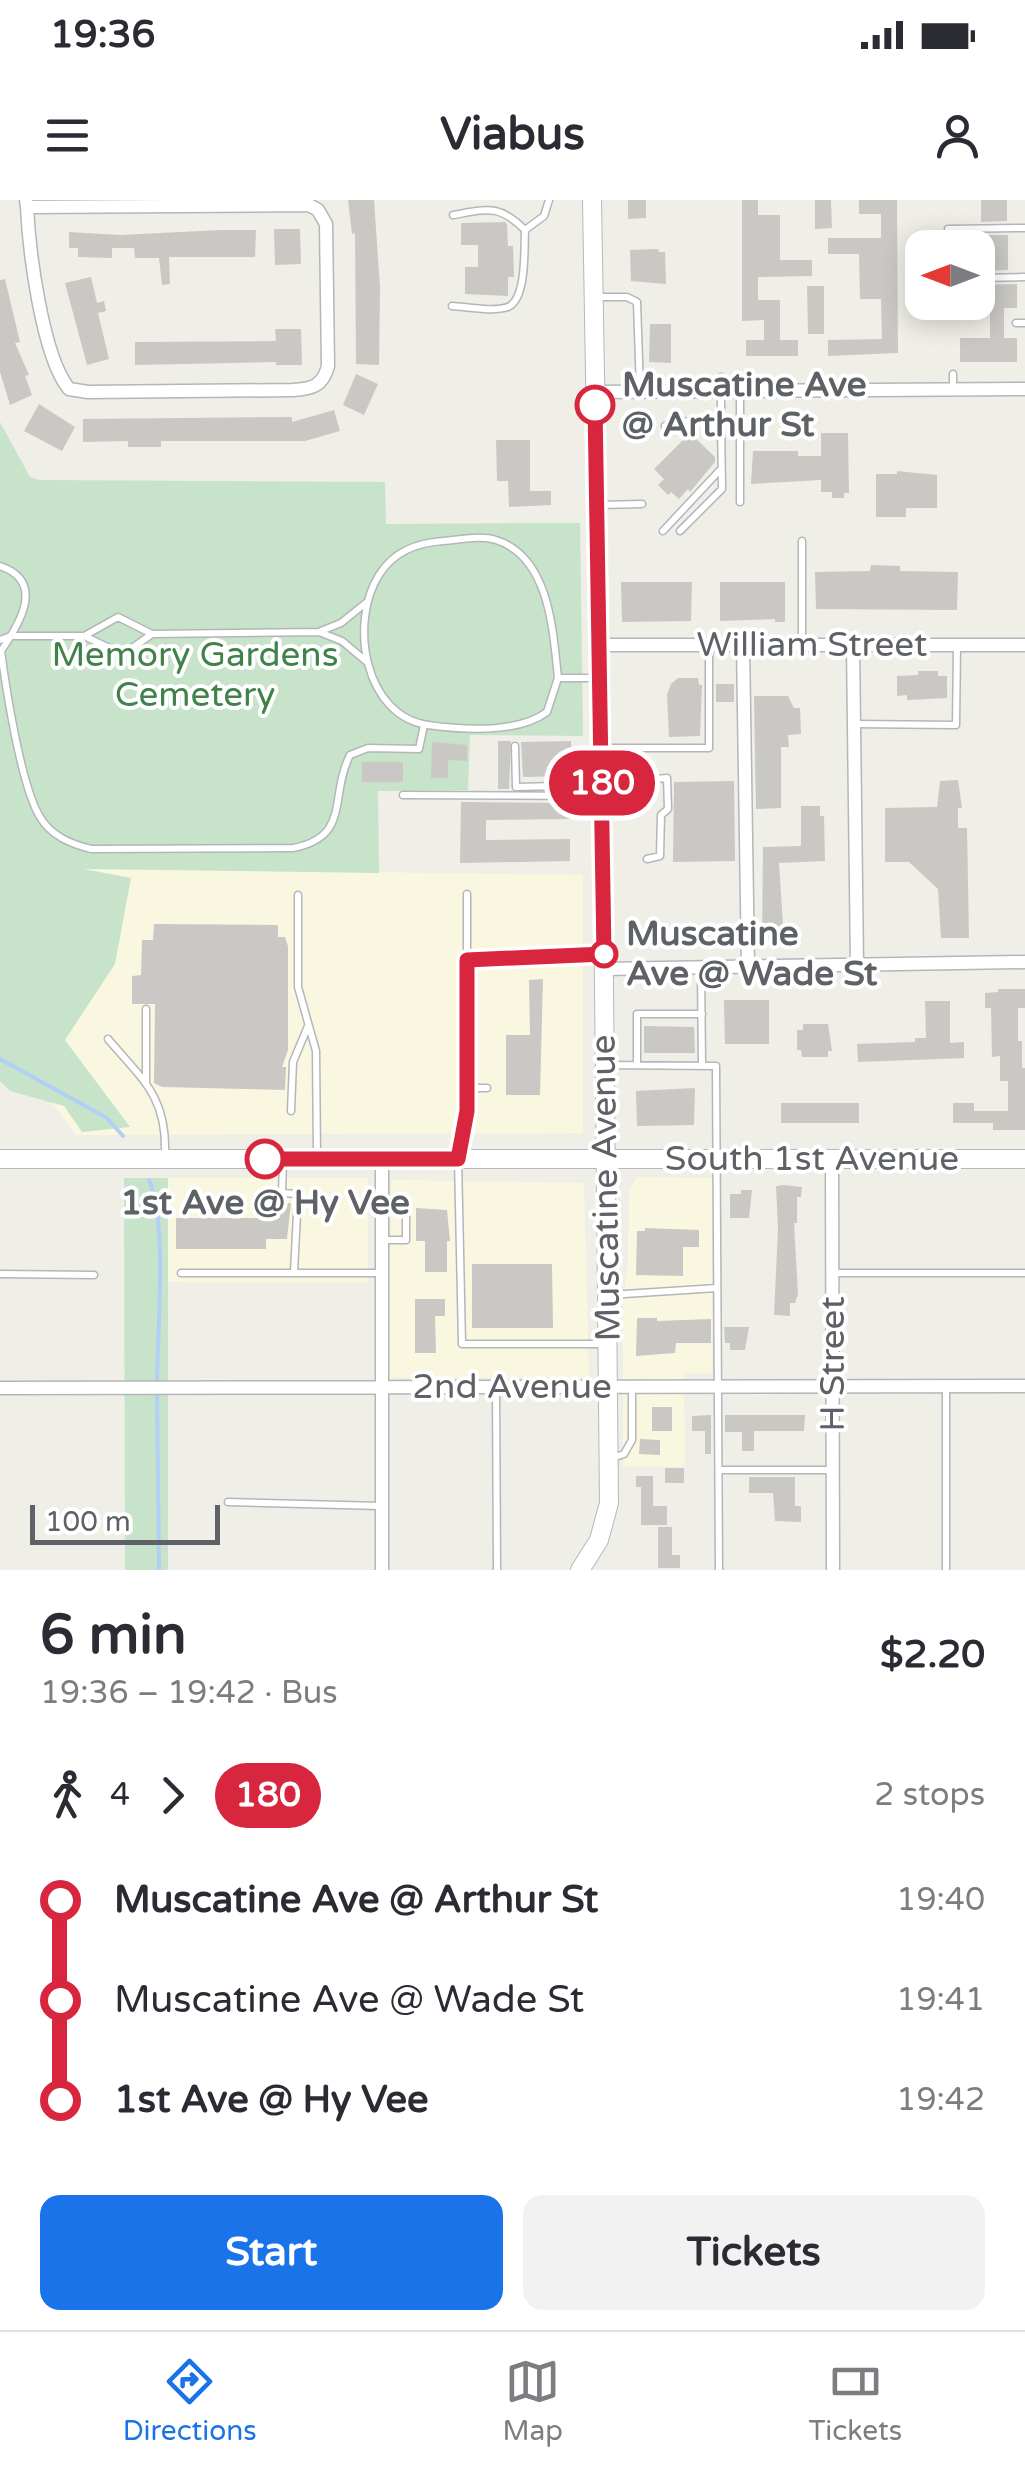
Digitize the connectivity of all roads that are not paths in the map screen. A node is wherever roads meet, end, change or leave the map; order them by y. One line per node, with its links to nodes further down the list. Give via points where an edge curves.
1 (549, 200): 7 (lane, via 544,216)
2 (592, 200): 10 (main road, Muscatine Avenue)
3 (27, 203): 3 (street, via 35,286 68,388 309,390 325,377 326,224 318,210)
4 (454, 215): 7 (lane, via 498,210)
5 (1025, 228): 6 (lane)
6 (948, 229)
7 (525, 230): 11 (lane, via 516,302)
8 (1025, 277): 9 (lane)
9 (995, 278)
10 (594, 297): 16 (lane, via 637,302); 18 (main road, Muscatine Avenue)
11 (452, 306)
12 (953, 374): 15 (lane)
13 (721, 384): 16 (street); 17 (street); 19 (lane)
14 (1025, 389): 15 (street)
15 (953, 390): 17 (street, via 918,383)
16 (640, 391): 18 (street)
17 (740, 391): 22 (lane)
18 (595, 392): 24 (main road, Muscatine Avenue)
19 (721, 420): 20 (lane); 21 (lane)
20 (665, 426)
21 (721, 469): 25 (lane); 26 (lane, via 722,489)
22 (740, 502)
23 (642, 504): 24 (lane)
24 (598, 505): 35 (main road, Muscatine Avenue)
25 (663, 531)
26 (680, 531)
27 (802, 541): 37 (lane)
28 (0, 566): 32 (lane, via 26,582 27,598)
29 (367, 602): 30 (lane); 42 (lane); 43 (lane, via 379,575 404,550 428,542 497,540 513,548 537,579)
30 (320, 632): 31 (lane); 42 (lane)
31 (152, 634): 33 (lane, via 118,617); 33 (lane, via 118,652)
32 (11, 636): 33 (lane); 34 (lane); 46 (lane, via 1,650 29,792 40,818 72,845 310,844 332,825 350,755 368,748 419,749)
33 (84, 636)
34 (0, 640)
35 (600, 644): 36 (street, William Street); 44 (main road, Muscatine Avenue)
36 (709, 644): 38 (street, William Street); 48 (lane, via 709,748)
37 (802, 644): 38 (street, William Street); 39 (street, William Street)
38 (744, 645): 59 (street)
39 (852, 645): 40 (street, William Street); 45 (street)
40 (957, 645): 41 (street, William Street); 45 (lane, via 956,725)
41 (1025, 645)
42 (368, 663): 46 (lane, via 383,697)
43 (558, 678): 44 (lane); 46 (lane, via 554,699 534,722)
44 (600, 678): 48 (main road, Muscatine Avenue)
45 (854, 724): 58 (street)
46 (424, 725)
47 (515, 746): 50 (lane, via 516,788)
48 (602, 748): 50 (main road, Muscatine Avenue)
49 (644, 780): 52 (lane, via 667,778 668,794 660,856)
50 (602, 791): 51 (lane); 56 (main road, Muscatine Avenue)
51 (403, 795)
52 (647, 859)
53 (467, 894): 55 (lane)
54 (298, 895): 63 (lane, via 298,987)
55 (467, 960): 56 (lane); 69 (lane)
56 (604, 962): 60 (street); 65 (main road, Muscatine Avenue)
57 (1025, 962): 58 (street)
58 (857, 965): 59 (street)
59 (748, 966): 60 (street)
60 (701, 967): 62 (lane)
61 (146, 1008): 68 (lane)
62 (702, 1014): 66 (lane, via 638,1014); 67 (lane)
63 (309, 1024): 71 (lane, via 293,1062); 77 (lane, via 316,1051)
64 (108, 1039): 68 (lane)
65 (606, 1065): 66 (lane); 80 (main road, Muscatine Avenue)
66 (638, 1065): 67 (lane)
67 (702, 1066): 73 (lane, via 716,1066)
68 (146, 1083): 72 (lane, via 162,1110)
69 (467, 1088): 70 (lane); 79 (lane)
70 (488, 1088)
71 (290, 1111)
72 (165, 1158): 75 (main road, South 1st Avenue); 76 (main road, South 1st Avenue)
73 (716, 1158): 74 (main road, South 1st Avenue); 80 (main road, South 1st Avenue); 91 (lane)
74 (832, 1158): 81 (main road, South 1st Avenue); 87 (street, H Street)
75 (0, 1159)
76 (283, 1159): 77 (main road, South 1st Avenue); 85 (lane, via 282,1193 298,1194)
77 (317, 1159): 78 (main road, South 1st Avenue)
78 (382, 1159): 79 (main road, South 1st Avenue); 82 (street)
79 (458, 1159): 80 (main road, South 1st Avenue); 93 (lane, via 462,1344)
80 (606, 1159): 92 (main road, Muscatine Avenue)
81 (1025, 1159)
82 (381, 1200): 83 (street); 83 (lane, via 406,1200 406,1240)
83 (380, 1240): 86 (street)
84 (180, 1273): 85 (lane)
85 (294, 1273): 86 (lane)
86 (380, 1273): 100 (street)
87 (833, 1273): 88 (lane); 97 (street, H Street)
88 (1025, 1273)
89 (0, 1274): 90 (lane)
90 (94, 1274)
91 (717, 1288): 92 (lane); 96 (lane)
92 (607, 1295): 93 (main road, Muscatine Avenue)
93 (608, 1344): 94 (main road, Muscatine Avenue)
94 (608, 1386): 95 (street, 2nd Avenue); 101 (street, 2nd Avenue); 103 (main road, Muscatine Avenue)
95 (632, 1386): 96 (street, 2nd Avenue); 103 (lane, via 629,1450)
96 (718, 1386): 97 (street, 2nd Avenue); 104 (lane)
97 (833, 1386): 98 (street, 2nd Avenue); 105 (street, H Street)
98 (946, 1386): 99 (street, 2nd Avenue); 113 (lane)
99 (1025, 1386)
100 (382, 1387): 101 (street, 2nd Avenue); 102 (street, 2nd Avenue); 107 (street)
101 (496, 1387): 109 (lane)
102 (0, 1388)
103 (609, 1459): 110 (main road, Muscatine Avenue, via 606,1520)
104 (719, 1470): 105 (lane); 111 (lane)
105 (833, 1470): 112 (street, H Street)
106 (228, 1502): 107 (lane)
107 (382, 1506): 108 (street)
108 (382, 1570)
109 (497, 1570)
110 (580, 1570)
111 (719, 1570)
112 (833, 1570)
113 (946, 1570)

